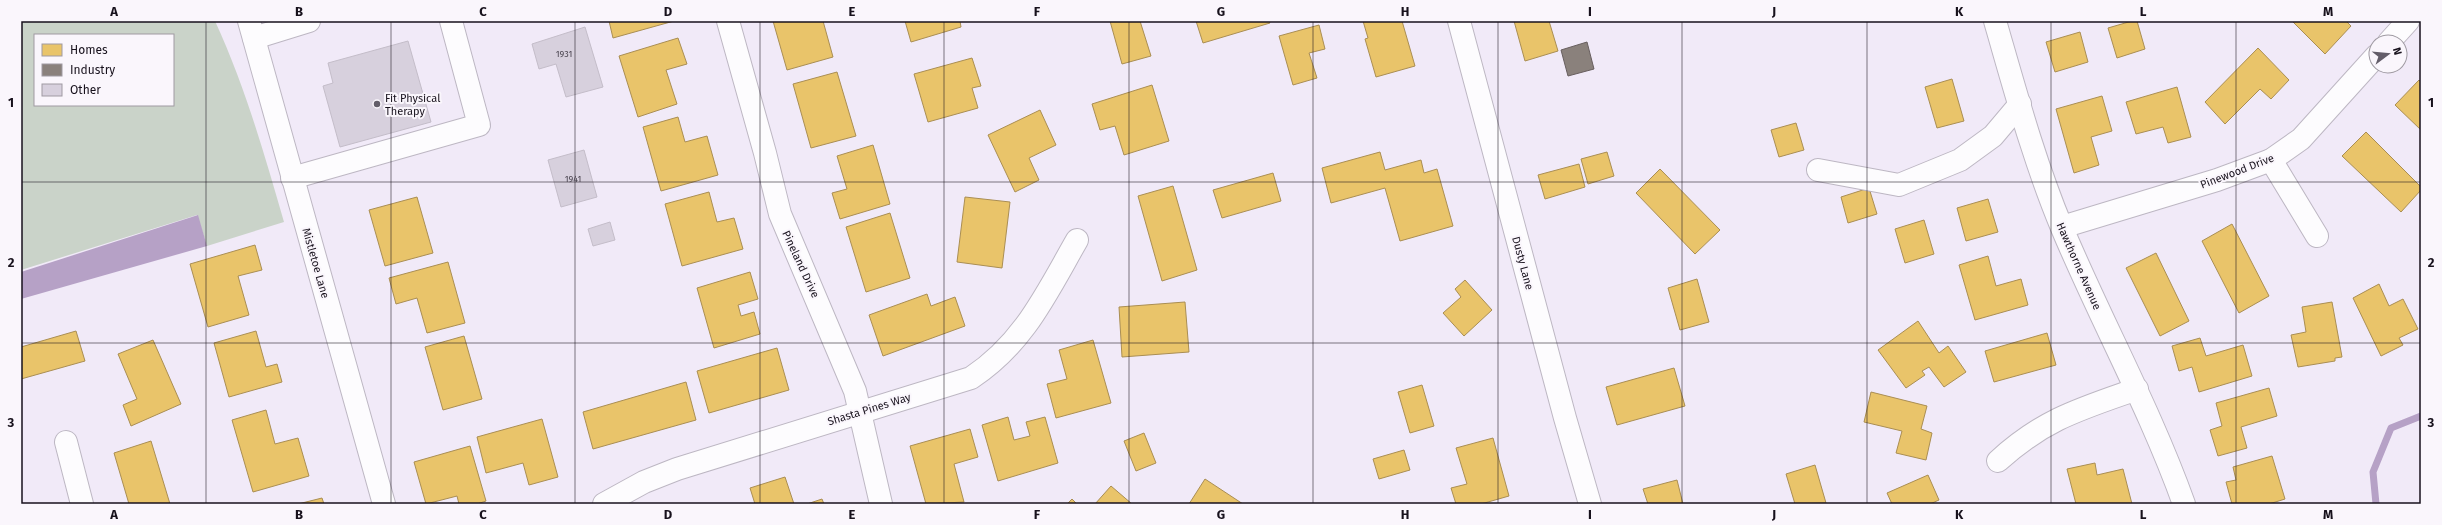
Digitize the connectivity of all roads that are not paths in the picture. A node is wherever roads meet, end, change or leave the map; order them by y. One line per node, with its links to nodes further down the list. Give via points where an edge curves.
1 (309, 21): 7 (street)
2 (451, 21): 13 (street, via 478,124)
3 (728, 21): 18 (street, Pineland Drive, via 780,214 840,350)
4 (1459, 21): 25 (street, Dusty Lane)
5 (1994, 21): 10 (street, Hawthorne Avenue)
6 (2408, 21): 8 (street)
7 (251, 30): 13 (street, Mistletoe Lane)
8 (2396, 34)
9 (2368, 65): 11 (street, Pinewood Drive, via 2301,139)
10 (2020, 104): 12 (street, via 1993,136 1960,160 1899,185); 14 (street, Hawthorne Avenue, via 2036,161)
11 (2271, 160): 14 (street, Pinewood Drive, via 2217,180); 15 (street)
12 (1818, 170)
13 (292, 178): 22 (street, Mistletoe Lane)
14 (2062, 227): 17 (street, Hawthorne Avenue)
15 (2318, 236)
16 (1077, 240): 18 (street, Shasta Pines Way, via 1030,322 1011,346 984,369 971,378)
17 (2137, 389): 20 (street, via 2068,413 2050,422 2033,432); 26 (street, Hawthorne Avenue)
18 (861, 412): 23 (street, Shasta Pines Way, via 677,469 644,482); 24 (street, Pineland Drive)
19 (66, 442): 21 (street)
20 (1998, 461)
21 (82, 504)
22 (384, 504)
23 (604, 504)
24 (881, 504)
25 (1590, 504)
26 (2184, 504)

